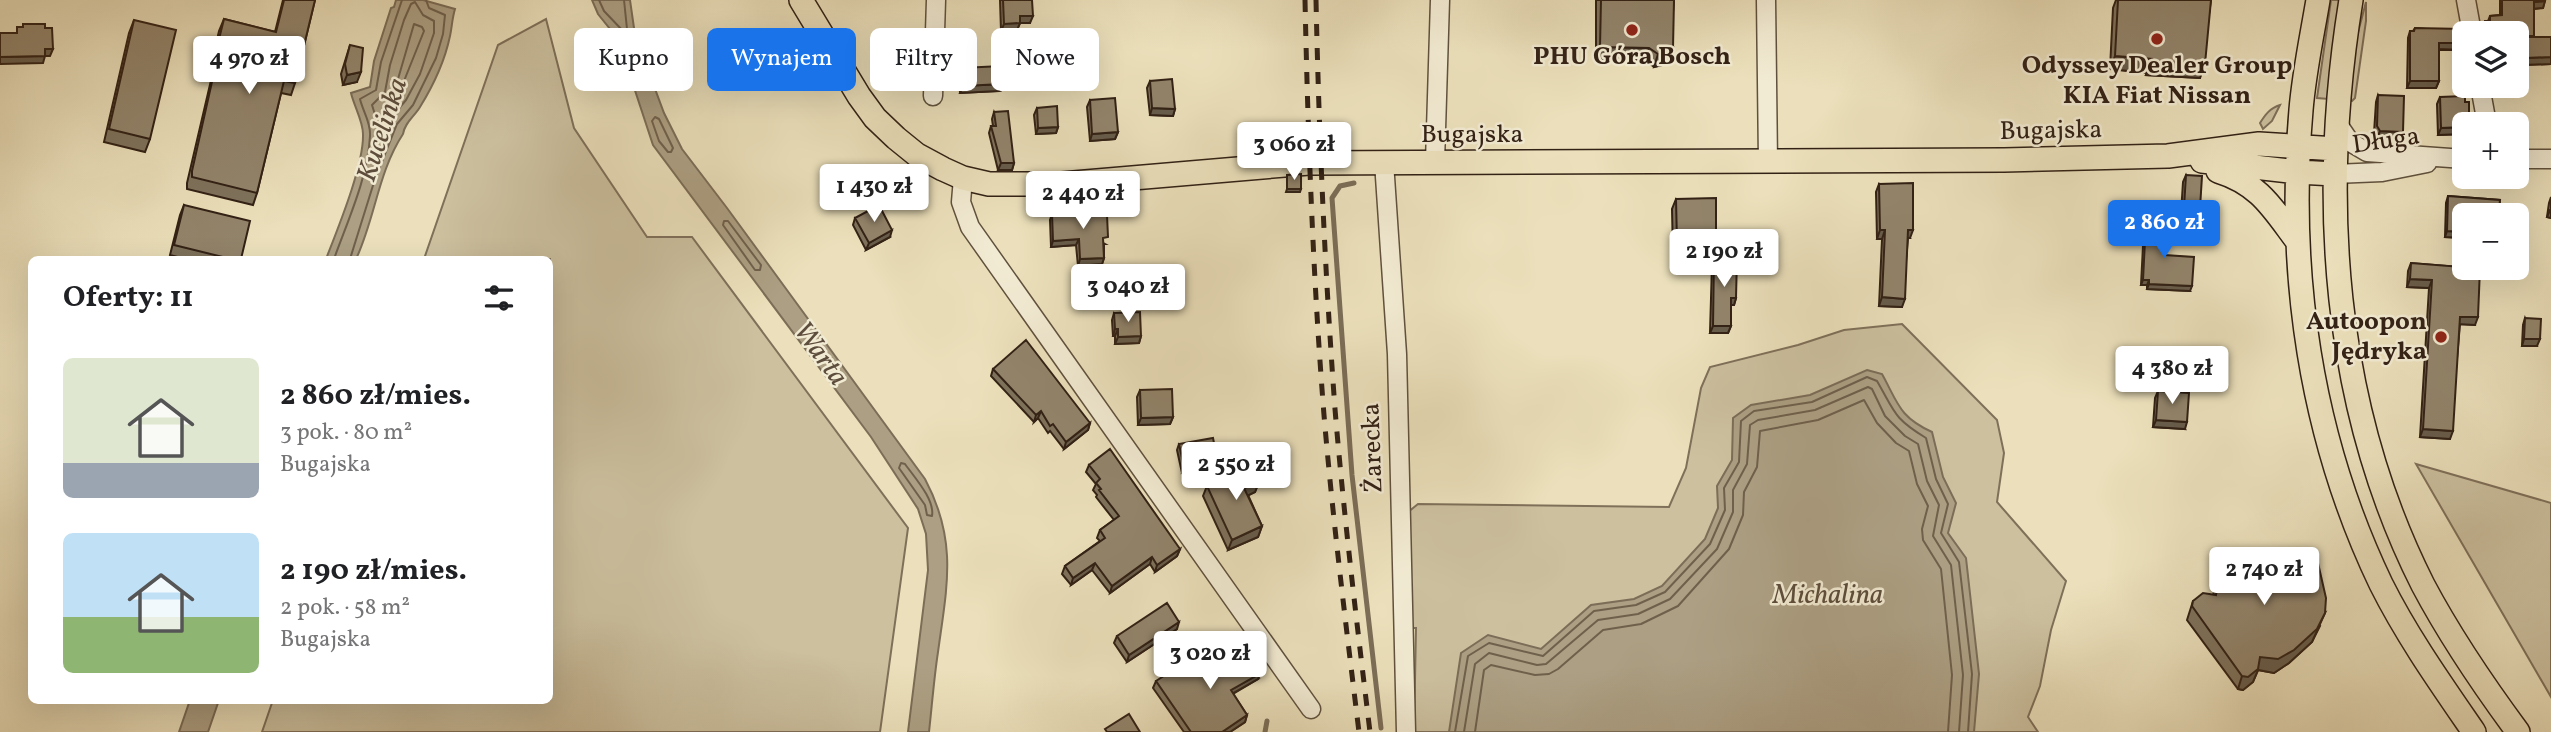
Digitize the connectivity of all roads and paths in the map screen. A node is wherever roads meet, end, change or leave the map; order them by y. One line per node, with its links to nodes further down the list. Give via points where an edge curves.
1 (801, 0): 23 (main road, Bugajska, via 875,118 917,155)
2 (936, 0): 9 (street)
3 (1440, 0): 19 (street)
4 (1766, 0): 20 (street)
5 (2318, 0): 11 (main road)
6 (2351, 0): 10 (main road)
7 (2466, 0): 8 (street)
8 (2470, 21)
9 (933, 96)
10 (2337, 123): 12 (main road); 14 (street, Długa, via 2350,142 2367,152)
11 (2299, 147): 12 (main road, Bugajska); 13 (main road, Bugajska, via 2259,144); 21 (main road)
12 (2336, 149): 22 (main road)
13 (2168, 156): 20 (main road, Bugajska); 21 (main road, Bugajska); 24 (main road, via 2246,182)
14 (2444, 159): 15 (street, Długa); 22 (street, Długa, via 2382,172)
15 (2452, 159)
16 (2529, 159): 17 (street)
17 (2551, 159)
18 (1384, 162): 19 (main road, Bugajska); 23 (main road, Bugajska, via 1256,166 1029,185); 26 (street, Żarecka, via 1397,354)
19 (1435, 162): 20 (main road, Bugajska)
20 (1768, 162)
21 (2298, 172): 22 (main road, Bugajska); 24 (main road)
22 (2334, 174): 28 (main road, via 2335,233 2349,365 2383,492 2435,606)
23 (963, 178): 25 (street, via 961,202 970,227)
24 (2298, 242): 27 (main road, via 2313,381 2345,498 2396,612)
25 (1311, 709)
26 (1406, 732)
27 (2474, 732)
28 (2518, 732)

